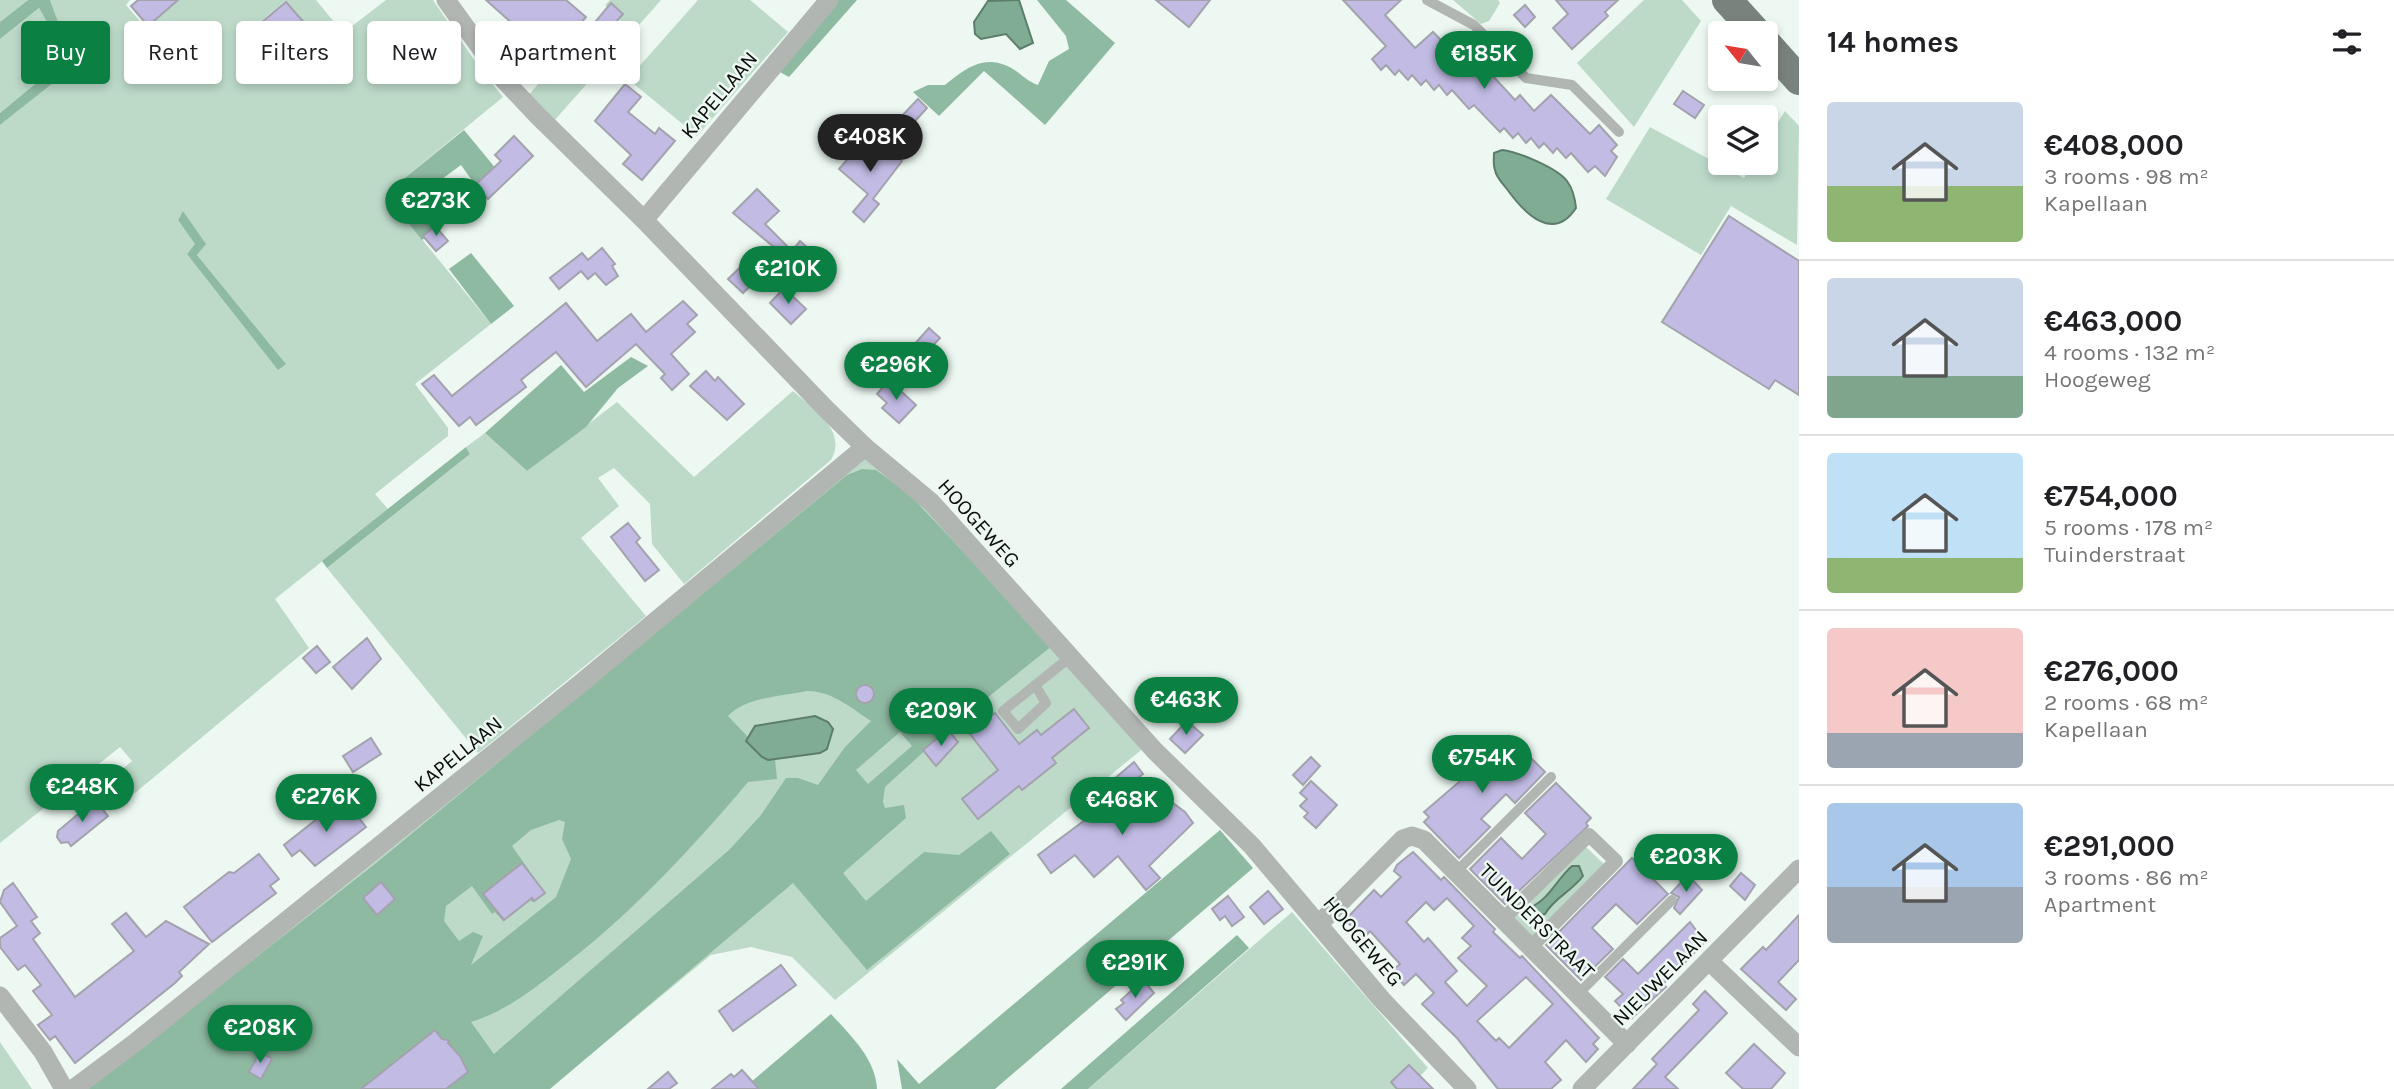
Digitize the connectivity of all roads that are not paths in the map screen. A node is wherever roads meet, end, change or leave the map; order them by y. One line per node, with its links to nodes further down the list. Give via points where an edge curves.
1 (446, 0): 9 (street, HOOGEWEG, via 503,79)
2 (829, 0): 9 (street, KAPELLAAN)
3 (1427, 0): 8 (lane, via 1474,25 1527,78 1572,85)
4 (1727, 0): 5 (main road)
5 (1746, 21)
6 (1778, 56): 7 (main road)
7 (1799, 80)
8 (1619, 132)
9 (644, 220): 10 (street, HOOGEWEG)
10 (865, 447): 11 (street, HOOGEWEG, via 931,502); 26 (street, KAPELLAAN, via 505,746)
11 (1069, 658): 12 (lane); 18 (street, HOOGEWEG, via 1252,846)
12 (1035, 685): 12 (lane, via 1003,712 1017,729 1046,703)
13 (1552, 777): 15 (lane)
14 (1799, 869): 20 (street, NIEUWELAAN)
15 (1456, 872): 17 (street, TUINDERSTRAAT); 18 (street, TUINDERSTRAAT, via 1424,840 1403,839)
16 (1672, 900): 21 (lane)
17 (1503, 919): 19 (street, TUINDERSTRAAT); 19 (street, via 1589,835 1616,861)
18 (1319, 924): 27 (street, HOOGEWEG, via 1382,1000)
19 (1531, 947): 21 (street, TUINDERSTRAAT)
20 (1709, 961): 23 (street, NIEUWELAAN); 24 (street)
21 (1578, 994): 23 (street, TUINDERSTRAAT)
22 (0, 996): 25 (street, via 43,1052)
23 (1627, 1044): 28 (street, NIEUWELAAN)
24 (1799, 1048)
25 (64, 1089)
26 (73, 1089)
27 (1467, 1089)
28 (1582, 1089)

